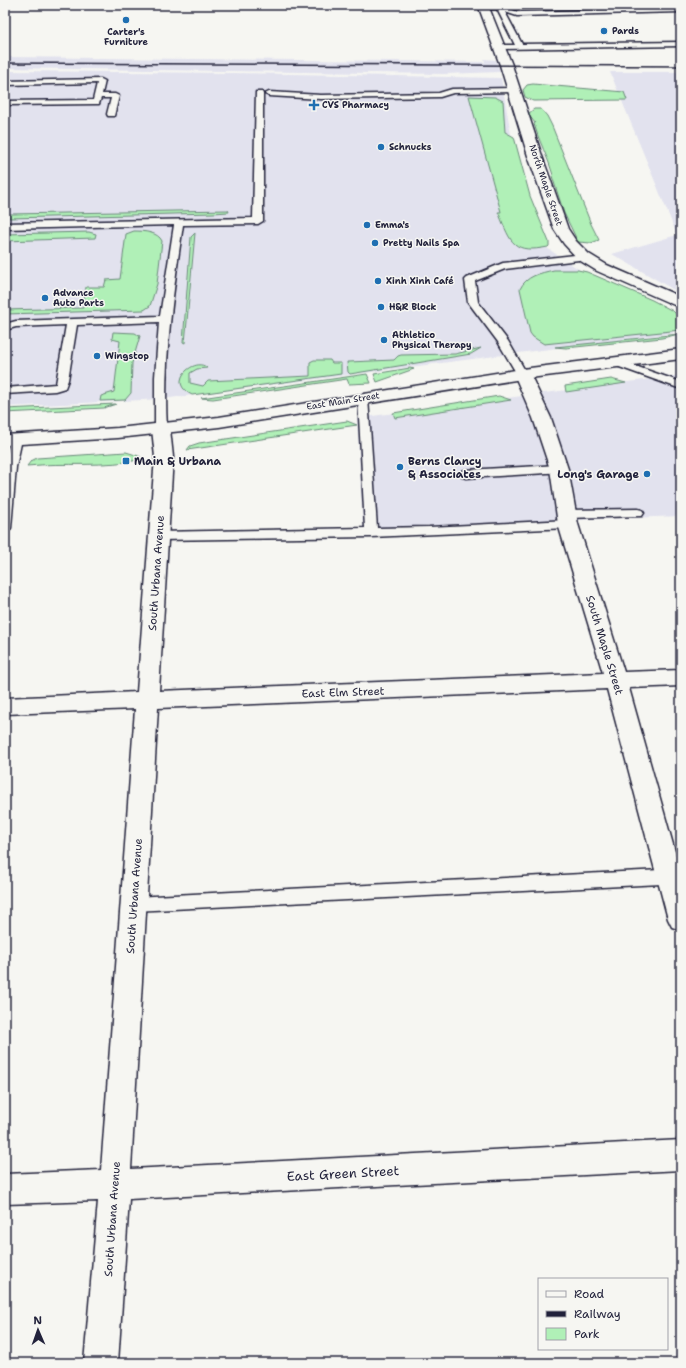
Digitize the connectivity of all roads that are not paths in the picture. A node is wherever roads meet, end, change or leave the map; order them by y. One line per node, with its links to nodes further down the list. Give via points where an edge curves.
1 (483, 6): 2 (lane); 5 (street, North Maple Street)
2 (501, 6): 3 (lane, via 517,14); 6 (lane)
3 (681, 10)
4 (681, 44): 6 (lane)
5 (500, 47): 6 (lane); 8 (street, North Maple Street)
6 (520, 47)
7 (5, 83): 9 (lane, via 101,82)
8 (514, 90): 12 (lane, via 452,91 440,95 321,97 264,94 258,221); 14 (street, North Maple Street, via 561,229 570,244)
9 (98, 96): 10 (lane, via 96,102); 11 (lane, via 115,96)
10 (8, 105)
11 (111, 114)
12 (179, 222): 13 (lane); 16 (lane)
13 (5, 226)
14 (584, 257): 15 (street, North Maple Street, via 602,268); 23 (lane, via 503,266 470,280 473,302 503,342)
15 (681, 303)
16 (165, 319): 17 (lane); 27 (lane, via 158,400)
17 (72, 322): 19 (lane); 25 (lane, via 61,386)
18 (5, 323): 19 (lane)
19 (16, 324): 20 (lane)
20 (5, 327)
21 (681, 354): 22 (street, East Main Street)
22 (615, 362): 23 (street, East Main Street); 24 (lane)
23 (522, 374): 26 (street, East Main Street); 29 (street, South Maple Street, via 542,418)
24 (681, 386)
25 (5, 391)
26 (363, 398): 27 (street, East Main Street); 34 (lane)
27 (161, 429): 28 (street, East Main Street); 35 (street, South Urbana Avenue, via 164,457)
28 (11, 439): 33 (lane)
29 (559, 470): 30 (lane); 32 (street, South Maple Street)
30 (466, 474)
31 (638, 513): 32 (lane)
32 (567, 519): 34 (lane, via 429,531); 37 (street, South Maple Street)
33 (5, 528)
34 (371, 533): 35 (lane)
35 (158, 536): 38 (street, South Urbana Avenue)
36 (681, 678): 37 (street, East Elm Street)
37 (616, 681): 38 (street, East Elm Street); 40 (street, South Maple Street)
38 (148, 700): 39 (street, East Elm Street); 41 (street, South Urbana Avenue)
39 (5, 706)
40 (675, 876): 41 (lane); 42 (street, South Maple Street)
41 (134, 904): 44 (street, South Urbana Avenue)
42 (681, 919)
43 (681, 1155): 44 (street, East Green Street)
44 (115, 1184): 45 (street, East Green Street); 46 (street, South Urbana Avenue)
45 (5, 1189)
46 (101, 1363)

